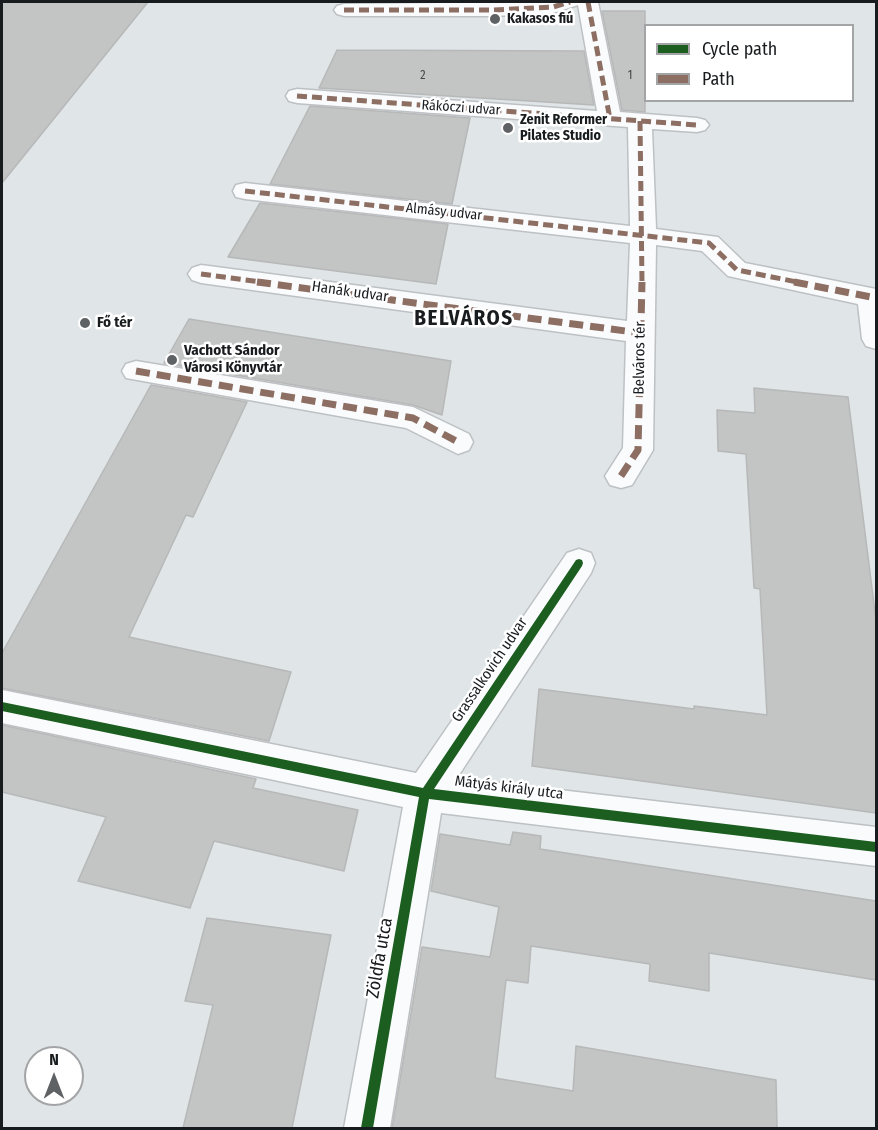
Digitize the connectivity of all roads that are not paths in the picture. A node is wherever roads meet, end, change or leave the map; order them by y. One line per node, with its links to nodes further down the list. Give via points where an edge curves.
1 (570, 2): 3 (street, via 553,7 494,10)
2 (588, 2): 5 (street)
3 (344, 10)
4 (297, 96): 5 (street, Rákóczi udvar)
5 (610, 119): 6 (street, Rákóczi udvar)
6 (640, 121): 7 (street, Rákóczi udvar); 9 (street, Belváros tér)
7 (697, 125)
8 (245, 191): 9 (street, Almásy udvar)
9 (643, 234): 11 (street, via 709,243 737,270); 12 (street, Belváros tér)
10 (201, 274): 12 (street, Hanák udvar)
11 (874, 298): 13 (street)
12 (641, 333): 16 (street, Belváros tér, via 638,450)
13 (876, 339)
14 (136, 371): 15 (street, via 413,418)
15 (458, 442)
16 (621, 476)
17 (579, 563): 19 (street, Grassalkovich udvar)
18 (2, 706): 19 (street, Mátyás király utca)
19 (425, 793): 20 (street, Mátyás király utca); 21 (street, Zöldfa utca)
20 (876, 847)
21 (367, 1128)

